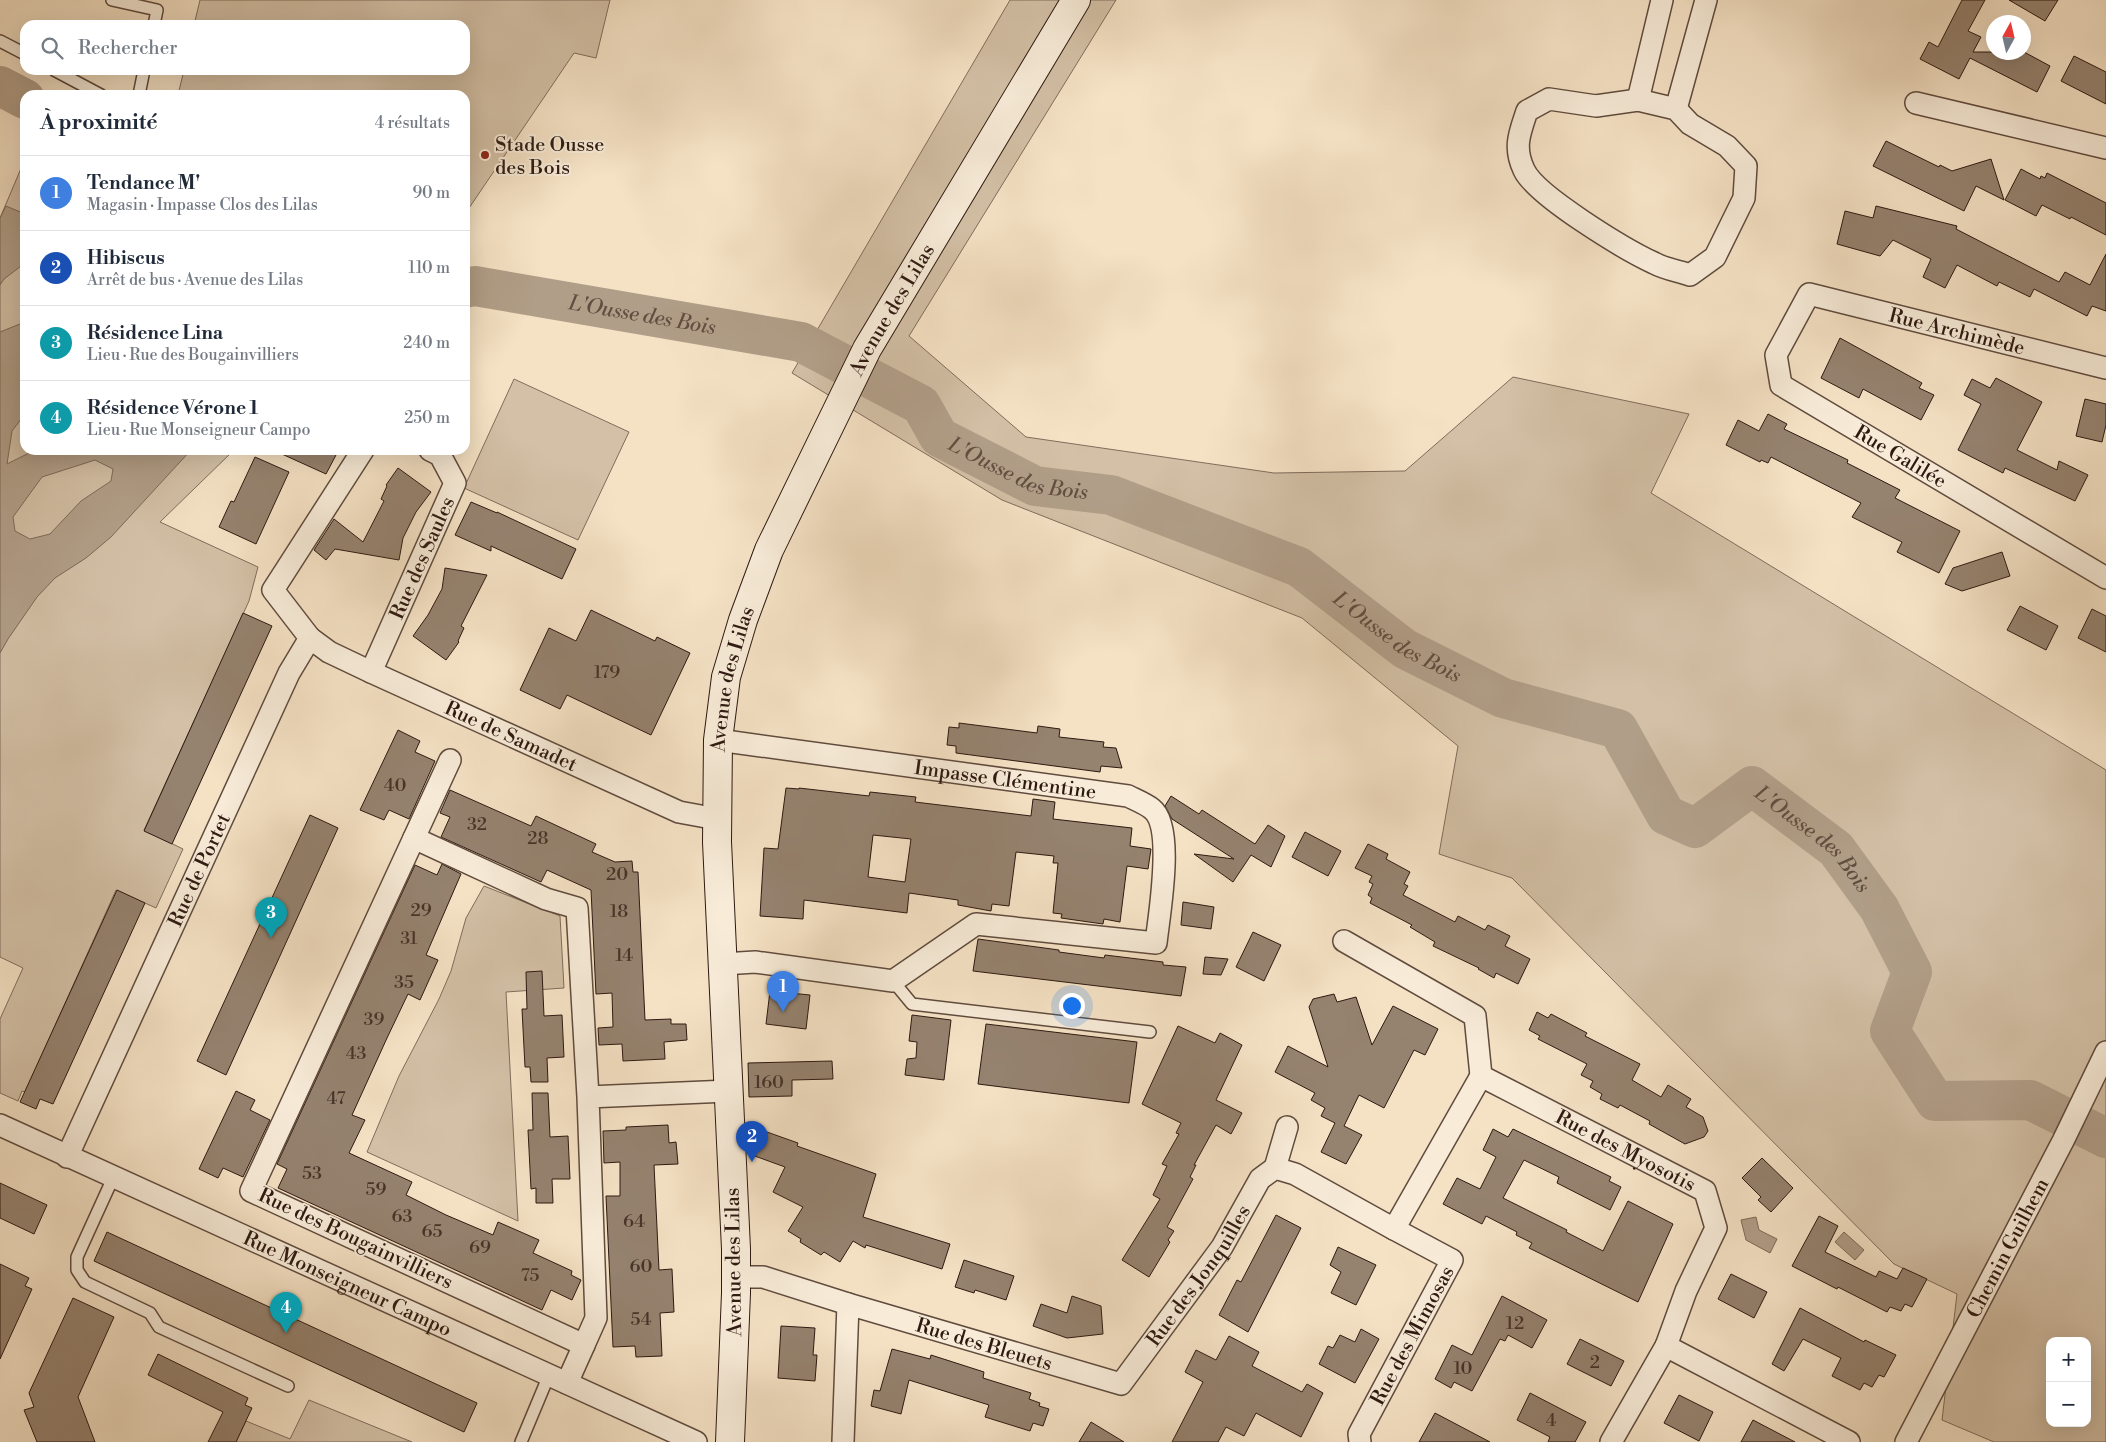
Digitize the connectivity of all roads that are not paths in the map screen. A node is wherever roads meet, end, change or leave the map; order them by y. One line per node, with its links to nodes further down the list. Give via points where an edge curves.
1 (112, 0): 5 (lane, via 157,10)
2 (1076, 0): 23 (street, Avenue des Lilas, via 866,349 844,393 769,550 746,611 726,677)
3 (1662, 0): 12 (street)
4 (1706, 0): 14 (street)
5 (155, 20)
6 (0, 41): 7 (lane)
7 (20, 51)
8 (63, 75): 10 (lane)
9 (143, 75): 11 (lane)
10 (92, 90)
11 (140, 90)
12 (1638, 100): 14 (street); 14 (street, via 1596,106 1549,99 1527,111 1517,142 1524,170 1539,190 1594,229 1655,264 1690,275 1715,257 1744,198 1746,166 1727,146 1690,124)
13 (1916, 103): 15 (street)
14 (1676, 109)
15 (2106, 148)
16 (1809, 294): 17 (street, Rue Archimède); 20 (street, Rue Galilée, via 1776,355 1781,385)
17 (2106, 368)
18 (360, 455): 21 (street, via 273,590)
19 (440, 455): 22 (street, Rue des Saules, via 455,483)
20 (2106, 578)
21 (310, 638): 22 (street, Rue de Samadet, via 328,652); 37 (street, Rue de Portet, via 289,673)
22 (371, 672): 25 (street, Rue de Samadet, via 679,812)
23 (718, 740): 25 (street, Avenue des Lilas); 29 (street, Impasse Clémentine, via 1128,796 1154,810 1164,831 1165,851 1156,943 976,924)
24 (450, 760): 26 (street, Rue des Bougainvilliers)
25 (717, 819): 28 (street, Avenue des Lilas)
26 (414, 838): 34 (street, via 546,899 577,908); 43 (street, Rue des Bougainvilliers, via 251,1191)
27 (1344, 941): 32 (street, via 1475,1016)
28 (723, 964): 29 (street, via 754,962); 33 (street, Avenue des Lilas)
29 (893, 981): 30 (lane, via 912,1004)
30 (1150, 1032)
31 (2106, 1052): 55 (street, Chemin Guilhem, via 2083,1103)
32 (1481, 1076): 40 (street); 44 (street, Rue des Myosotis, via 1705,1191 1716,1228 1686,1291)
33 (728, 1091): 34 (street); 41 (street, Avenue des Lilas)
34 (588, 1097): 43 (street, via 596,1318)
35 (0, 1125): 37 (street, Rue Monseigneur Campo)
36 (1287, 1127): 38 (street)
37 (67, 1157): 39 (street, Rue Monseigneur Campo)
38 (1275, 1168): 40 (street, via 1295,1174); 46 (street, Rue des Jonquilles, via 1260,1179 1222,1246)
39 (113, 1178): 45 (street, Rue Monseigneur Campo); 47 (lane, via 77,1257 77,1270 85,1282 150,1313 159,1327)
40 (1394, 1229): 52 (street, Rue des Mimosas, via 1452,1260 1358,1434)
41 (737, 1277): 42 (street, Rue des Bleuets, via 763,1277); 50 (street, Avenue des Lilas)
42 (848, 1304): 46 (street, Rue des Bleuets); 51 (street)
43 (584, 1345): 45 (street)
44 (1666, 1346): 53 (street); 54 (street)
45 (558, 1379): 48 (lane); 49 (street, Rue Monseigneur Campo)
46 (1121, 1384)
47 (288, 1386)
48 (521, 1442)
49 (696, 1442)
50 (730, 1442)
51 (843, 1442)
52 (1360, 1442)
53 (1611, 1442)
54 (1849, 1442)
55 (1906, 1442)

